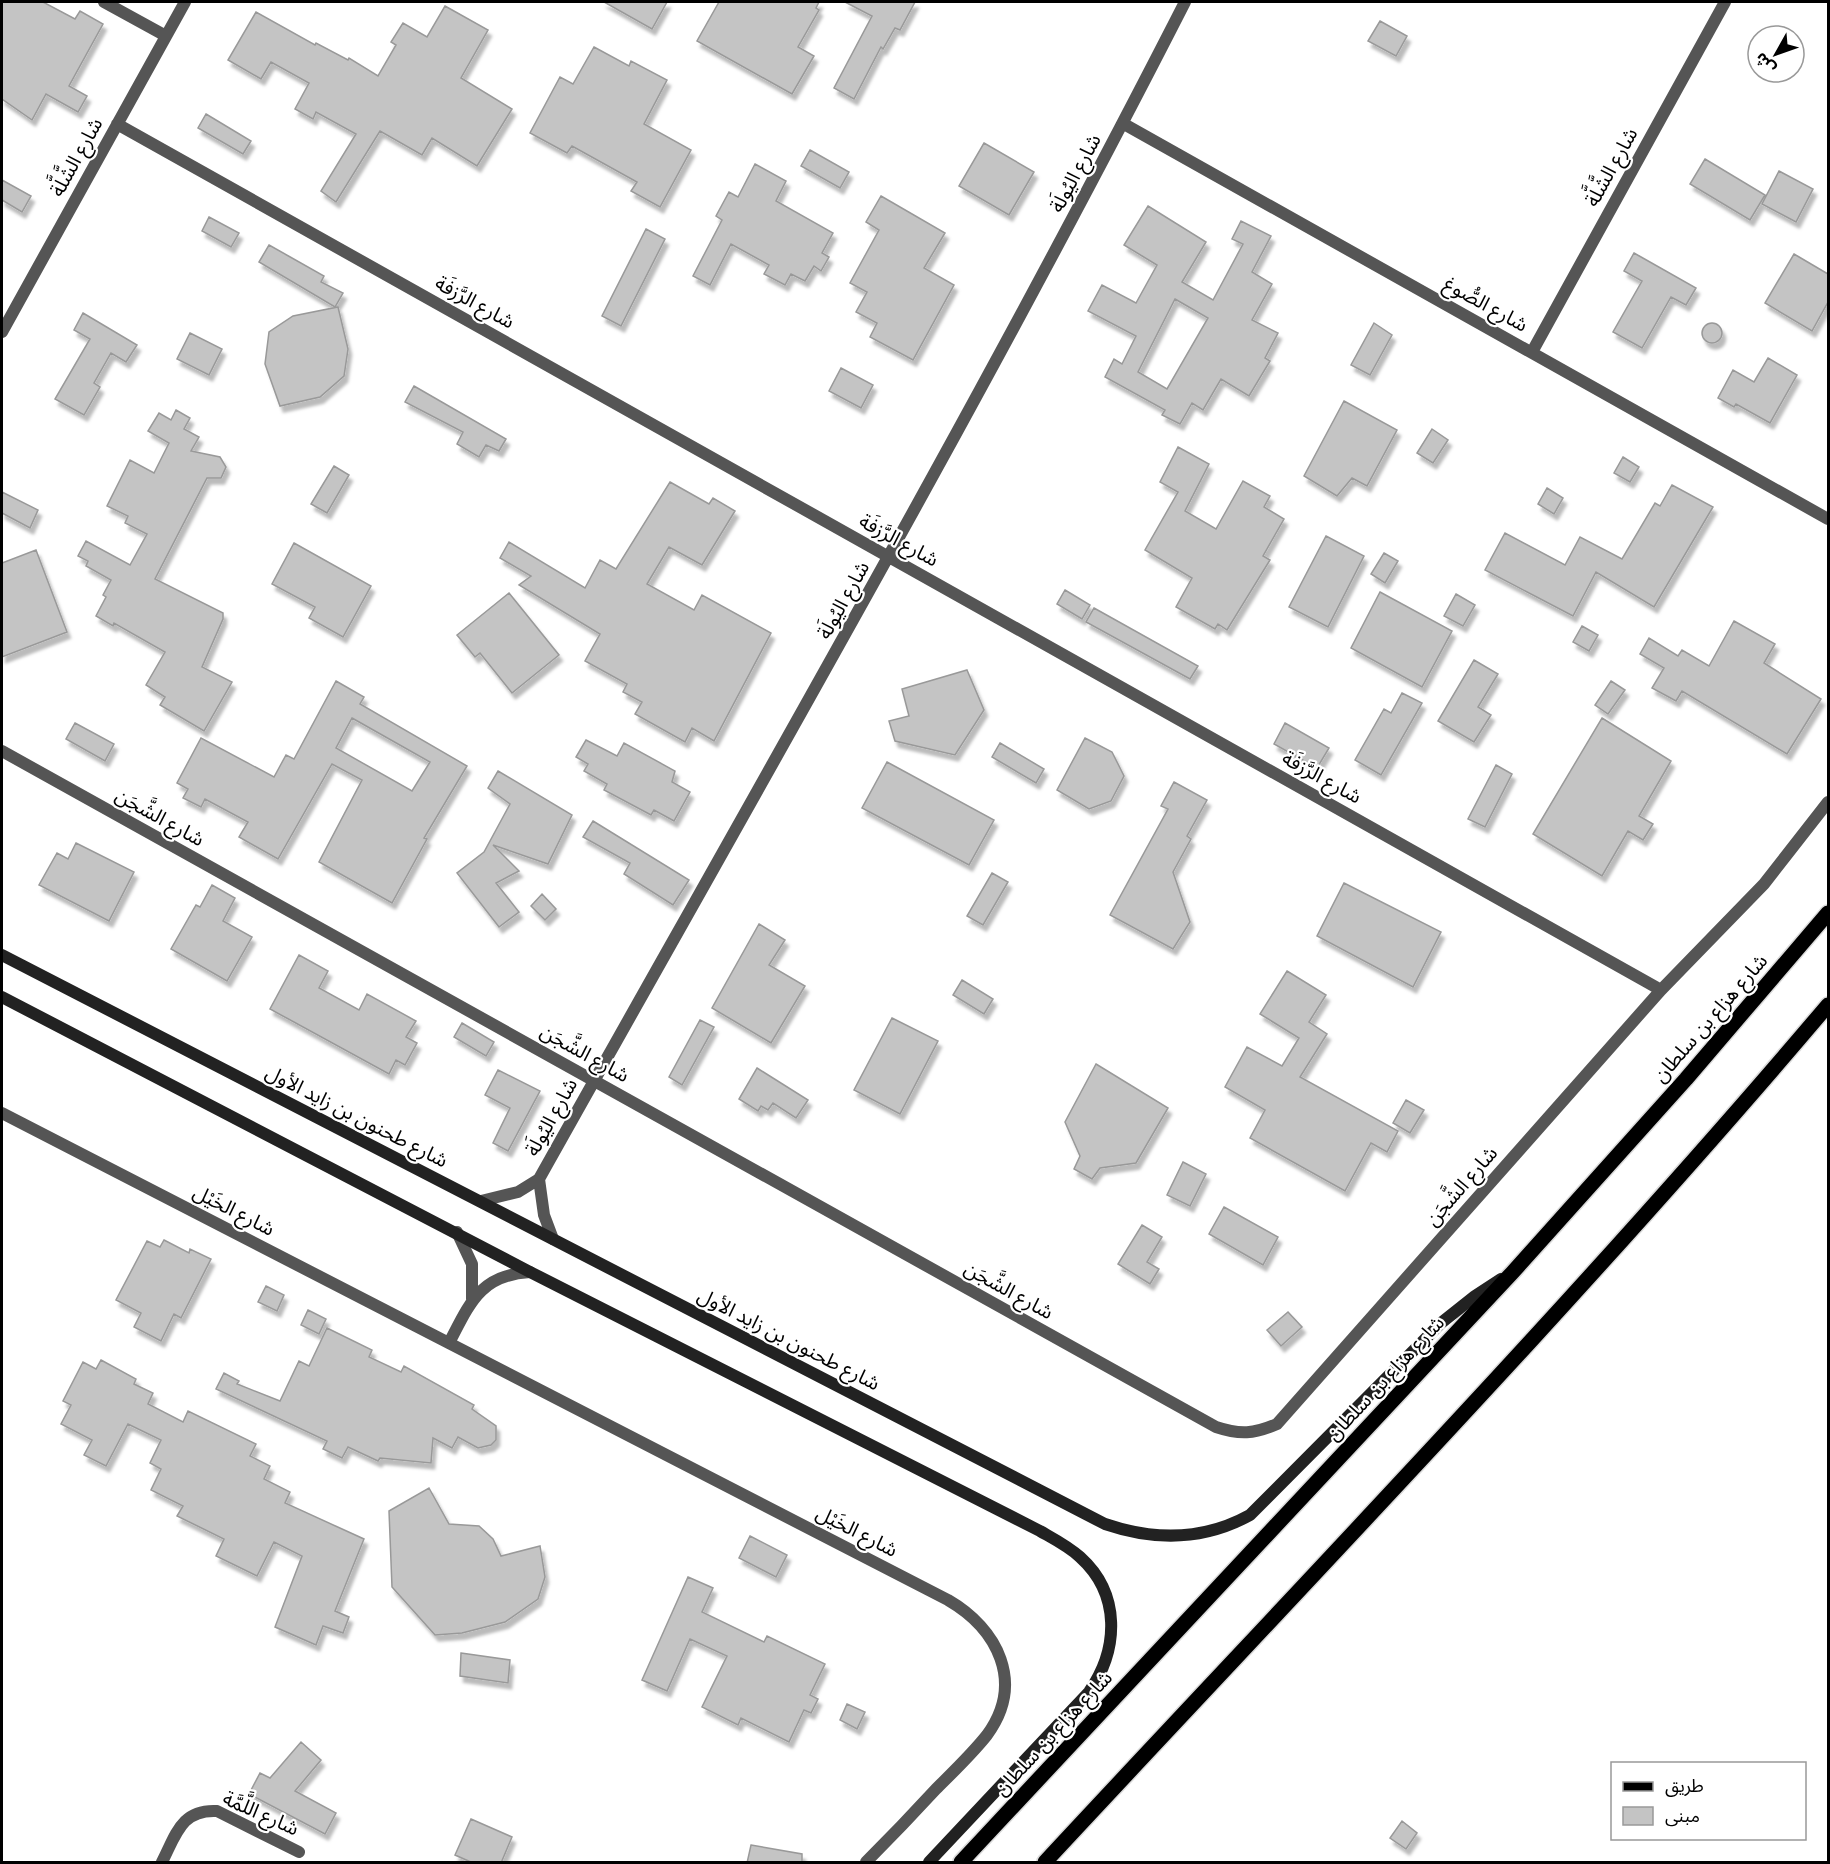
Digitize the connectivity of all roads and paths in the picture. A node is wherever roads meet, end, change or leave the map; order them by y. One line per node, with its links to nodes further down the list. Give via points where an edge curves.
1 (104, 2): 5 (street)
2 (185, 2): 5 (street, شارع الشَّلَّة)
3 (1185, 2): 7 (street, شارع اليُولَة)
4 (1725, 2): 9 (street, شارع الشَّلَّة)
5 (166, 36): 6 (street, شارع الشَّلَّة)
6 (117, 124): 8 (street, شارع الشَّلَّة); 11 (street, شارع الرَّزفَة)
7 (1124, 124): 9 (street, شارع الصُّوغ); 11 (street, شارع اليُولَة)
8 (2, 332)
9 (1532, 352): 10 (street, شارع الصُّوغ)
10 (1828, 519)
11 (889, 556): 16 (street, شارع الرَّزفَة); 19 (street, شارع اليُولَة)
12 (2, 751): 19 (street, شارع الشَّجَن)
13 (1828, 802): 16 (street, شارع الشَّجَن, via 1764,884)
14 (1828, 913): 26 (main road, شارع هزاع بن سلطان)
15 (2, 955): 22 (street, شارع طحنون بن زايد الأول)
16 (1661, 990): 19 (street, شارع الشَّجَن, via 1291,1409 1276,1424 1257,1433 1236,1434 1216,1427)
17 (2, 997): 23 (street)
18 (1828, 1005): 34 (main road, via 1543,1329)
19 (594, 1080): 21 (street, شارع اليُولَة)
20 (2, 1113): 28 (street, شارع الخَيْل)
21 (539, 1179): 22 (street, شارع اليُولَة, via 518,1192); 24 (street, شارع اليُولَة, via 542,1209)
22 (481, 1201): 24 (street, شارع طحنون بن زايد الأول)
23 (457, 1232): 25 (street); 27 (street, via 472,1264)
24 (553, 1239): 26 (street, شارع طحنون بن زايد الأول, via 1105,1524 1155,1537 1210,1532 1250,1515 1441,1323)
25 (530, 1272): 27 (street, via 498,1278); 32 (street, via 1040,1531 1080,1557 1095,1575 1106,1595 1111,1618 1112,1641 1100,1677)
26 (1512, 1273): 33 (main road, شارع هزاع بن سلطان)
27 (472, 1299): 28 (street)
28 (449, 1343): 31 (street, شارع الخَيْل, via 948,1600 972,1616 992,1637 1001,1661 1004,1686 999,1711 987,1734)
29 (299, 1851): 30 (street, شارع اللَّمَّة, via 217,1811 203,1810 180,1826)
30 (162, 1863)
31 (866, 1863)
32 (929, 1863)
33 (961, 1863)
34 (1045, 1863)

